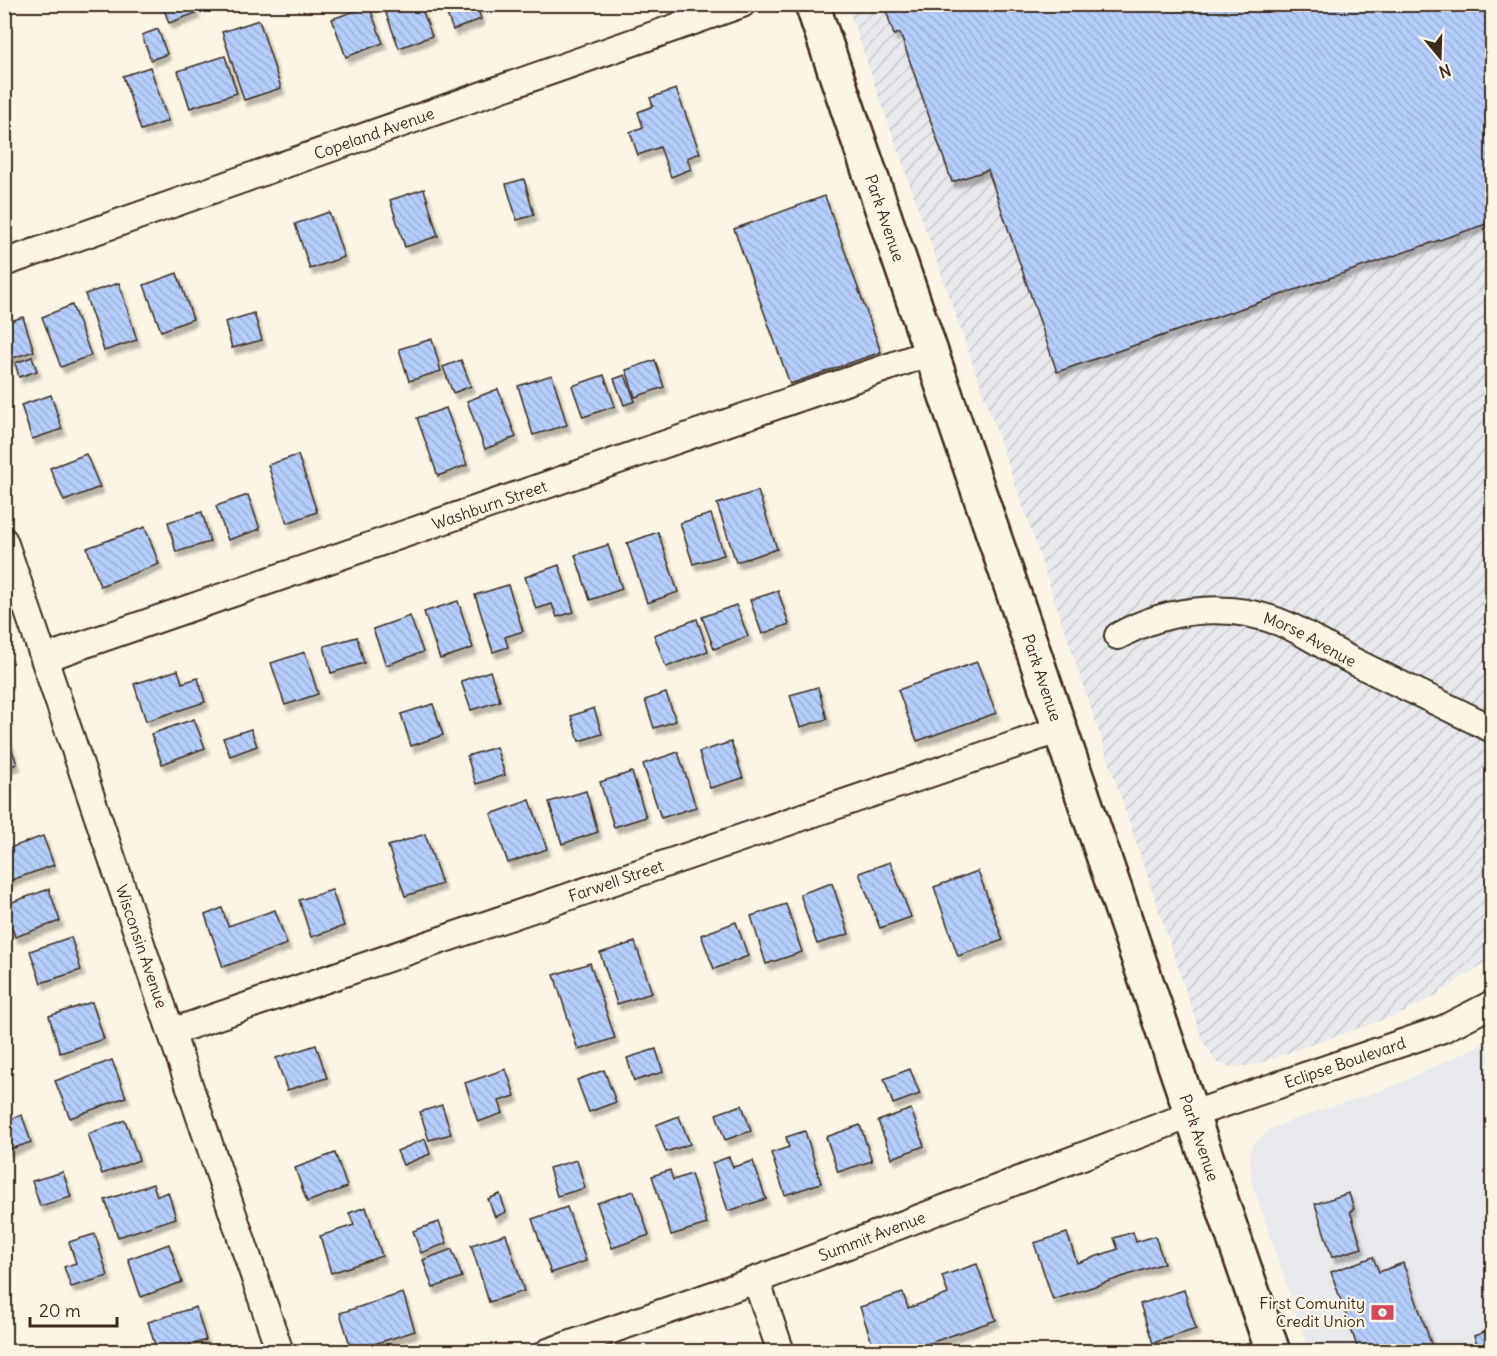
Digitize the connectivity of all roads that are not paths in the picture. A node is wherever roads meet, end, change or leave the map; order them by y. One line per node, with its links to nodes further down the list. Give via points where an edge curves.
1 (742, 4): 3 (street, Copeland Avenue)
2 (812, 4): 4 (street, Park Avenue)
3 (4, 263)
4 (932, 352): 7 (street, Washburn Street); 8 (street, Park Avenue)
5 (4, 541): 7 (street, Wisconsin Avenue)
6 (1118, 636): 9 (street, Morse Avenue, via 1163,617 1198,610 1260,616 1293,628)
7 (45, 658): 11 (street, Wisconsin Avenue)
8 (1061, 729): 11 (street, Farwell Street); 12 (street, Park Avenue)
9 (1492, 729)
10 (1492, 1004): 12 (street, Eclipse Boulevard, via 1443,1029)
11 (171, 1032): 14 (street, Wisconsin Avenue)
12 (1193, 1114): 13 (street, Summit Avenue); 17 (street, Park Avenue)
13 (756, 1280): 15 (street, Summit Avenue); 16 (street)
14 (280, 1352)
15 (548, 1352)
16 (781, 1352)
17 (1274, 1352)

